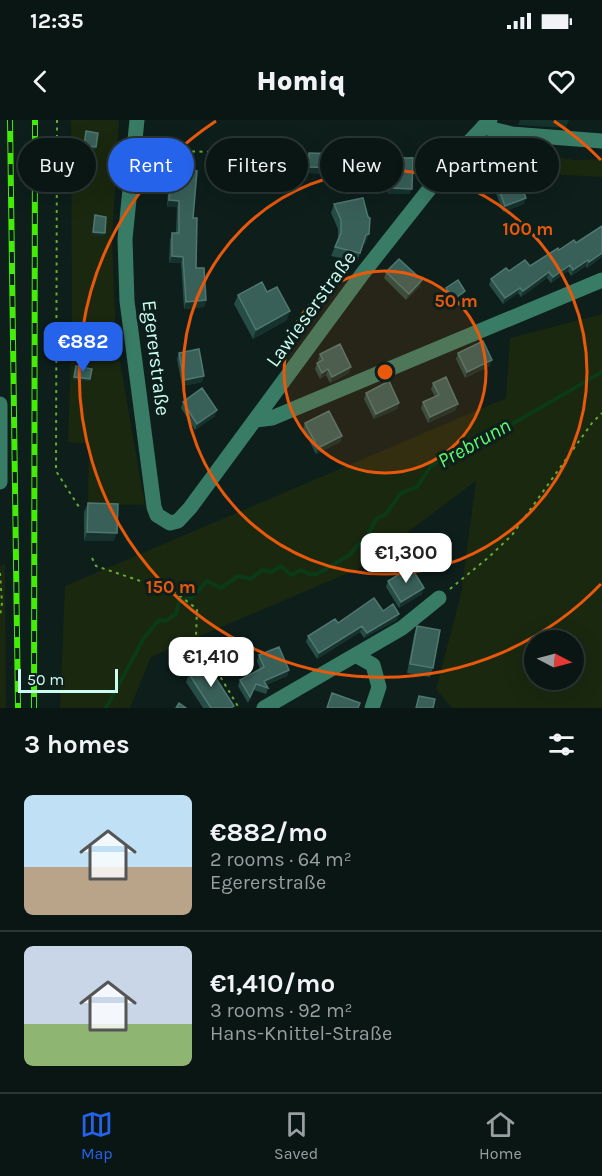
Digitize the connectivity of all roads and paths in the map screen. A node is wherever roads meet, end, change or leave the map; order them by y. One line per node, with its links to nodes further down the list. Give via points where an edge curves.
1 (57, 120): 16 (path, via 56,471)
2 (137, 120): 4 (street, Egererstraße)
3 (486, 124): 5 (street, Lawieserstraße); 6 (street, via 512,134)
4 (136, 138)
5 (473, 138)
6 (602, 141)
7 (194, 152): 8 (path)
8 (311, 155)
9 (130, 192): 17 (street, Egererstraße, via 125,239 127,301 154,507 157,515)
10 (427, 192): 14 (street, Lawieserstraße)
11 (602, 280): 14 (street, via 272,418)
12 (0, 404): 15 (street)
13 (602, 413): 20 (path, via 512,535)
14 (256, 420): 17 (street, Lawieserstraße, via 190,508)
15 (0, 482)
16 (79, 507)
17 (170, 523)
18 (92, 558): 23 (path, via 96,566 176,593 197,609 196,636)
19 (0, 573): 21 (path)
20 (439, 598): 22 (street, via 402,628)
21 (0, 616)
22 (357, 656): 24 (street); 25 (street, via 374,665 379,687)
23 (239, 708)
24 (264, 708)
25 (372, 708)

